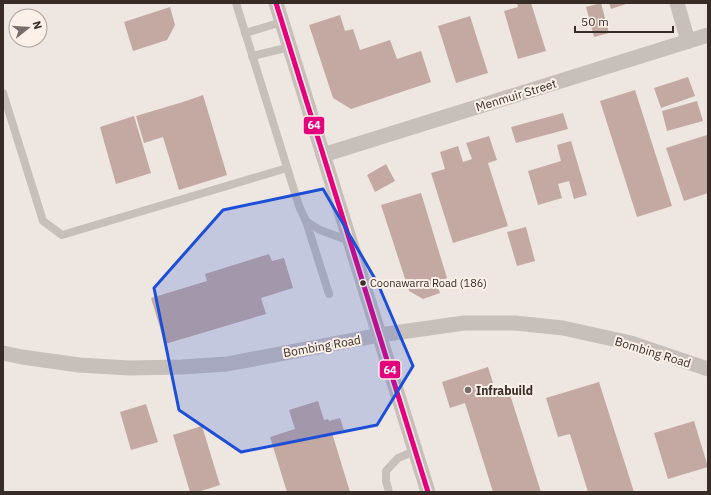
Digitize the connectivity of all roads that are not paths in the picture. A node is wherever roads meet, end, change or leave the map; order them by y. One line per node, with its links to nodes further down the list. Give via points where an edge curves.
1 (236, 3): 5 (lane)
2 (276, 3): 4 (street)
3 (677, 3): 7 (street)
4 (282, 22): 5 (lane); 8 (street)
5 (245, 33): 9 (lane)
6 (708, 35): 7 (street, Menmuir Street)
7 (688, 41): 11 (street, Menmuir Street)
8 (290, 47): 9 (lane); 11 (street)
9 (252, 56): 12 (lane)
10 (3, 93): 12 (lane, via 43,221 62,236)
11 (323, 155): 14 (street)
12 (288, 168): 13 (lane, via 299,206)
13 (306, 220): 14 (lane, via 320,230); 15 (lane)
14 (350, 242): 16 (street)
15 (329, 294)
16 (380, 336): 17 (street, Bombing Road, via 227,364 182,367 129,368 79,365); 18 (street, Bombing Road, via 464,323 515,323 563,328 630,343); 19 (street)
17 (3, 353)
18 (708, 369)
19 (415, 451): 20 (lane, via 398,458 386,472); 21 (street)
20 (389, 492)
21 (428, 492)

